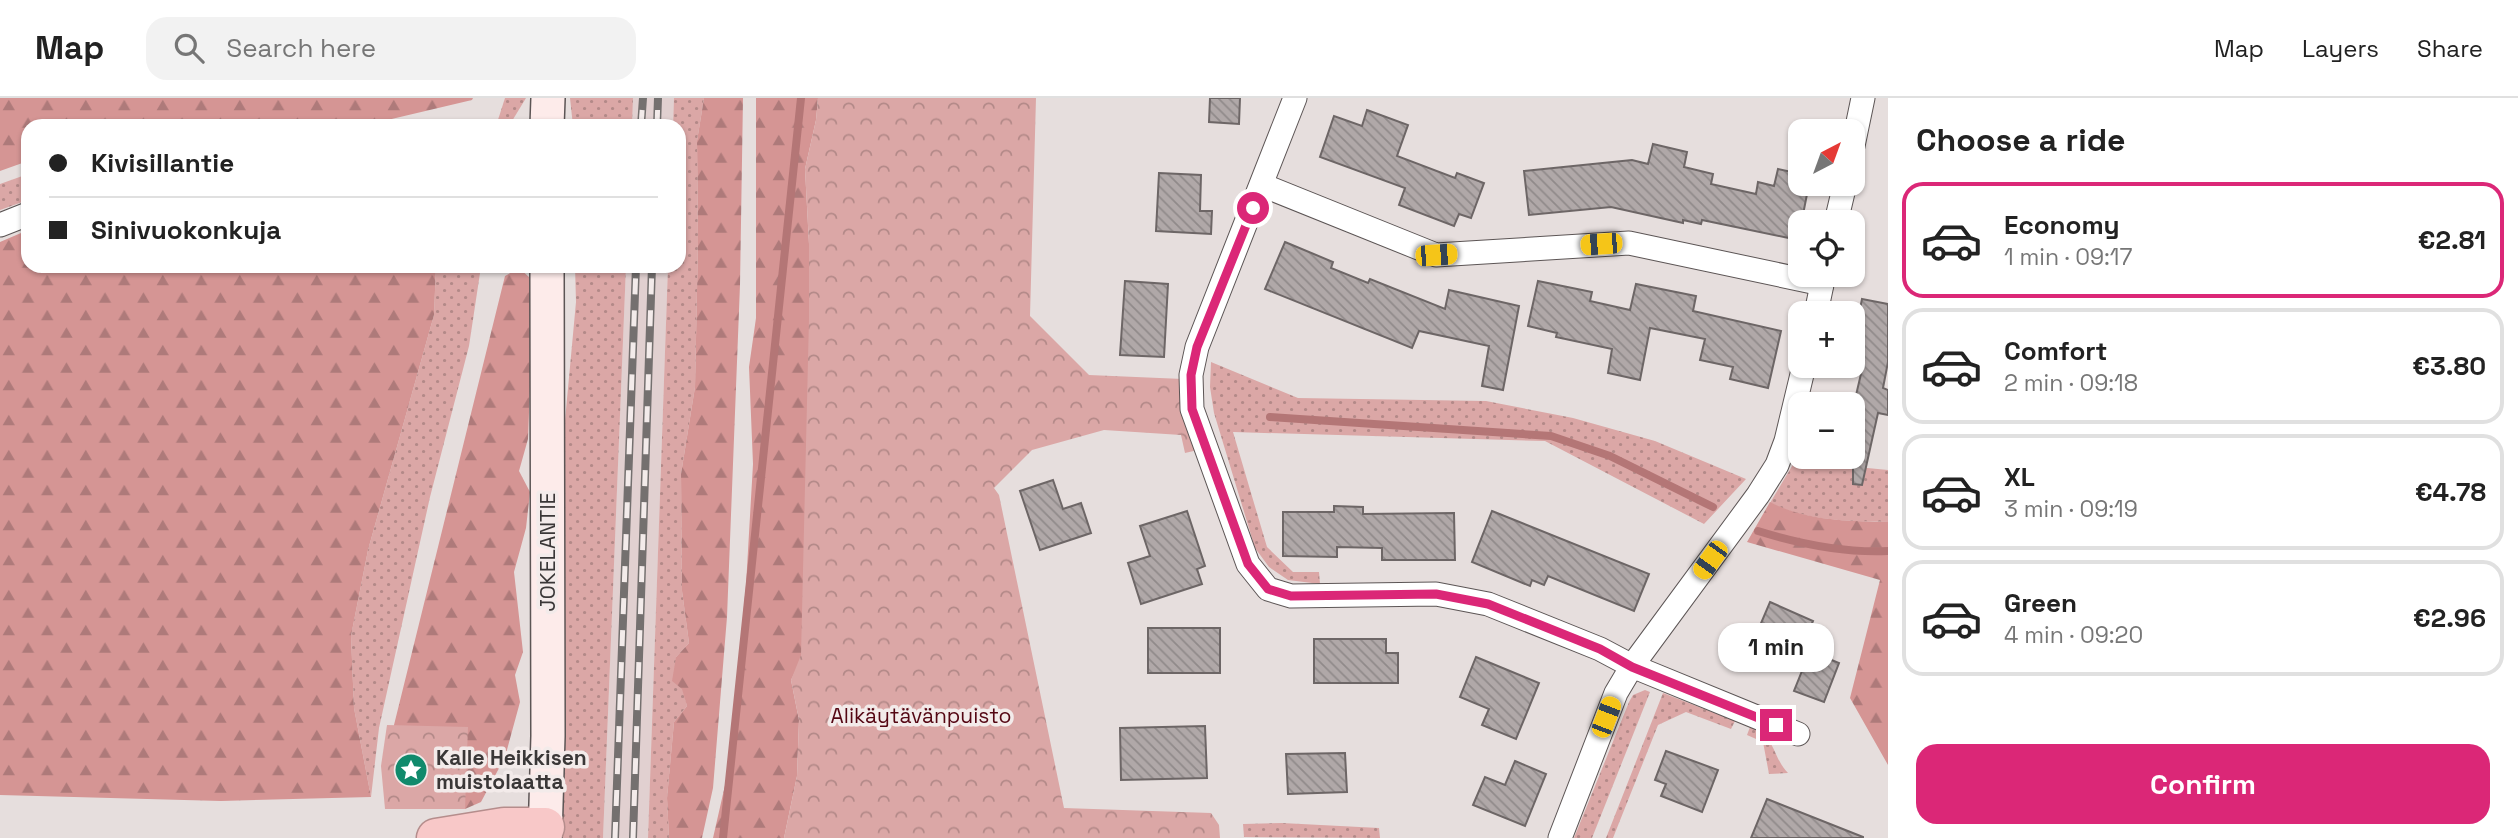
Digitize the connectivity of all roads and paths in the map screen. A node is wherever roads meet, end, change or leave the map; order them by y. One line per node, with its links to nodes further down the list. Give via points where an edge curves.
1 (548, 98): 4 (main road)
2 (1295, 98): 6 (street)
3 (1863, 98): 5 (street)
4 (547, 119)
5 (1859, 119)
6 (1262, 185): 10 (street, via 1436,255 1629,243); 12 (street, via 1197,347 1191,375 1192,409 1248,564 1268,589 1291,596 1436,594 1488,604 1600,649)
7 (21, 217): 8 (street)
8 (0, 225)
9 (547, 273): 14 (main road, JOKELANTIE)
10 (1788, 273)
11 (1801, 378): 12 (street, via 1777,464)
12 (1632, 667): 13 (street); 16 (street, via 1616,693)
13 (1798, 734)
14 (545, 832): 15 (highway, via 504,827)
15 (436, 838)
16 (1560, 838)

